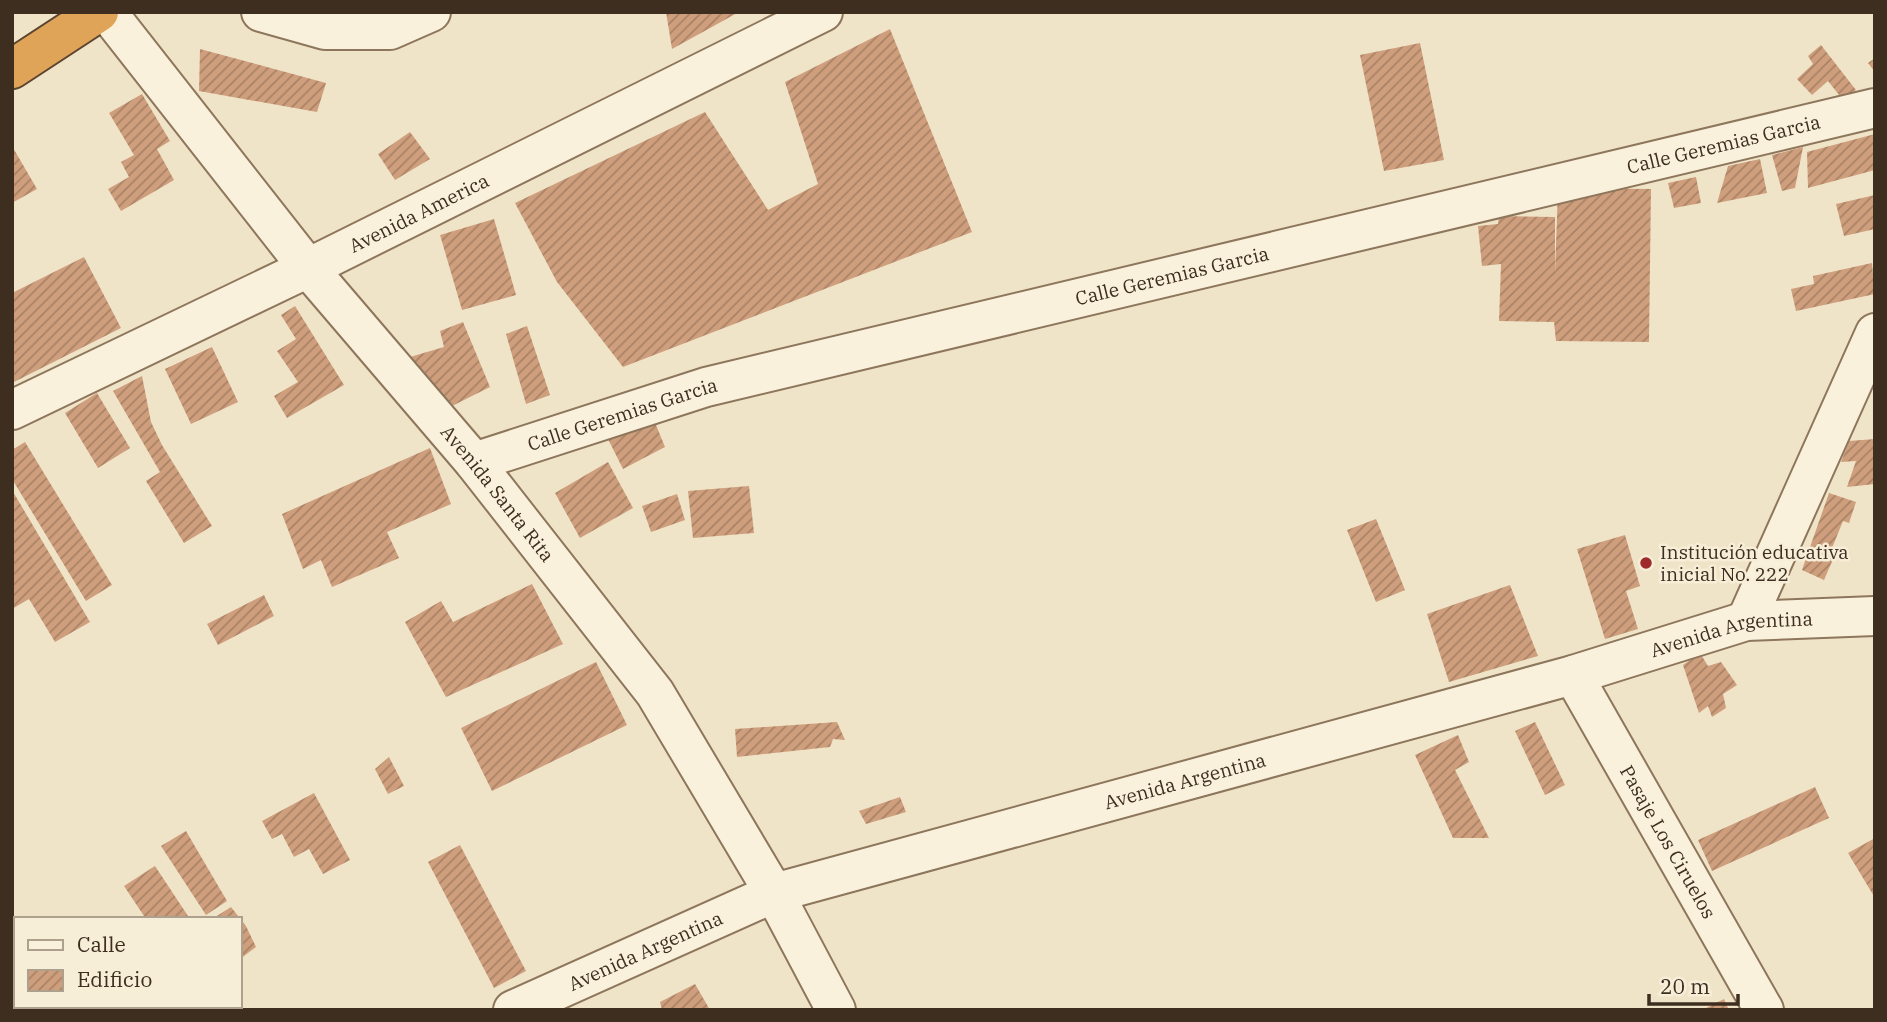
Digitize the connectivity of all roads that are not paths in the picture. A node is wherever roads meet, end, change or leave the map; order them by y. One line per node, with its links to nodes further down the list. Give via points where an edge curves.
1 (261, 12): 2 (street, via 325,30 390,30)
2 (432, 12)
3 (823, 12): 7 (street, Avenida America)
4 (92, 15): 5 (highway); 7 (street, Avenida Santa Rita)
5 (12, 69)
6 (1875, 108): 11 (street, Calle Geremias Garcia, via 706,387)
7 (308, 268): 9 (street, Avenida America); 11 (street, Avenida Santa Rita)
8 (1875, 333): 10 (street)
9 (12, 410)
10 (1857, 411): 13 (street)
11 (474, 462): 15 (street, Avenida Santa Rita, via 655,693)
12 (1875, 616): 13 (street, Avenida Argentina)
13 (1746, 621): 14 (street, Avenida Argentina)
14 (1573, 675): 15 (street, Avenida Argentina); 18 (street, Pasaje Los Ciruelos)
15 (774, 893): 16 (street, Avenida Argentina); 17 (street, Avenida Santa Rita)
16 (513, 1010)
17 (836, 1010)
18 (1764, 1010)

